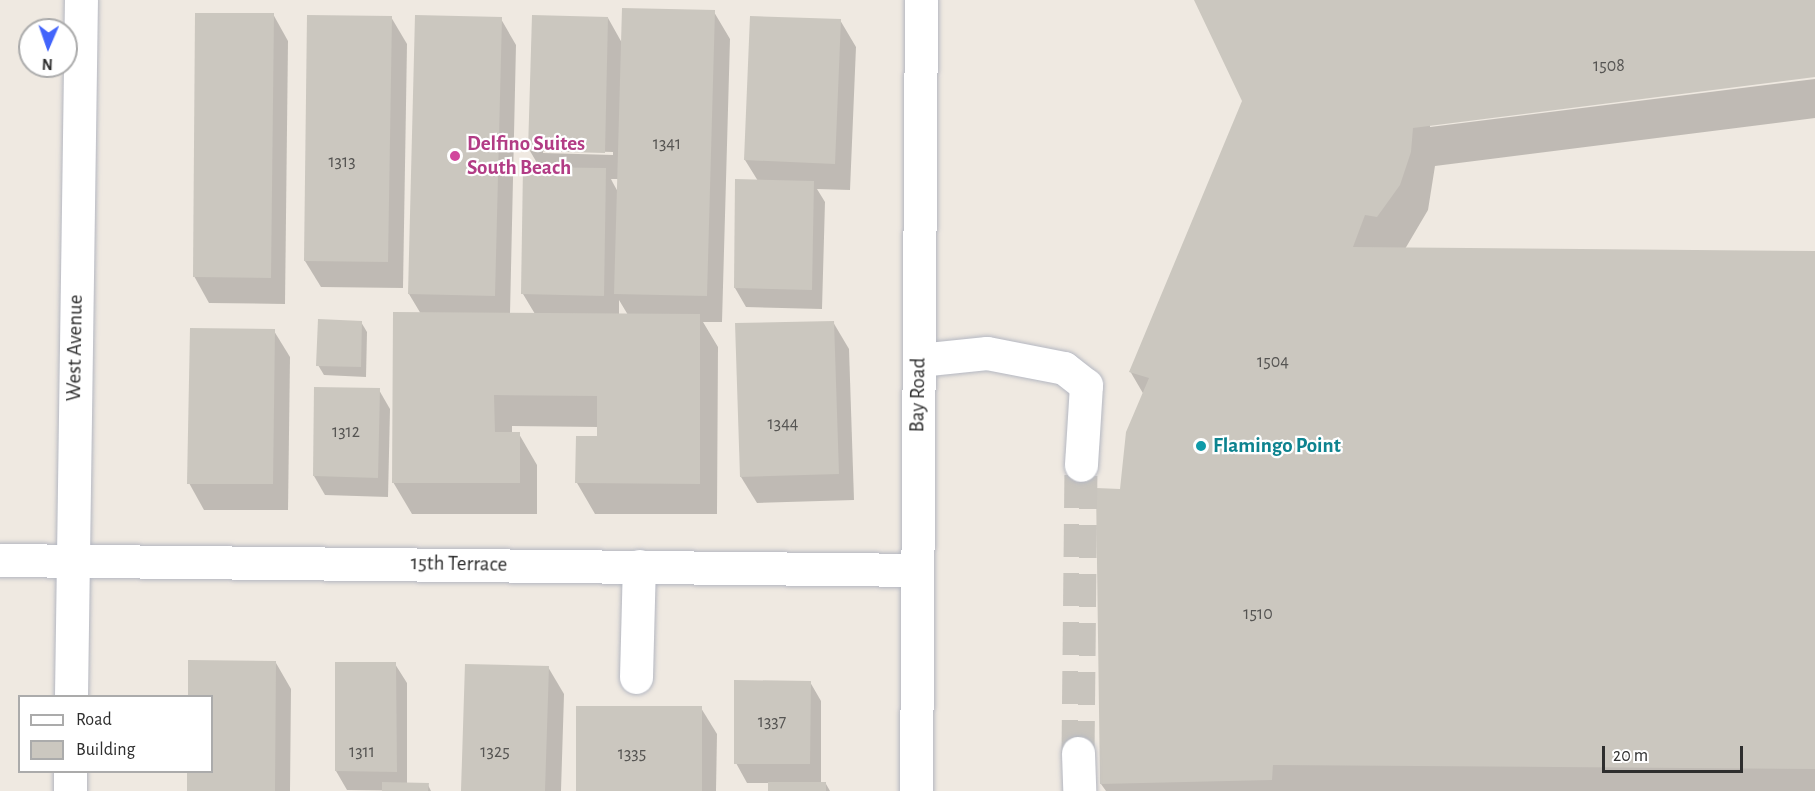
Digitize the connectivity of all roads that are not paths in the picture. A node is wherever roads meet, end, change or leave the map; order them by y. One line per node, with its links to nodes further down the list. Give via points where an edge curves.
1 (81, 0): 6 (street, West Avenue)
2 (921, 0): 3 (street, Bay Road)
3 (919, 360): 4 (street, via 987,353 1065,368 1086,385); 8 (street, Bay Road)
4 (1081, 465)
5 (0, 560): 6 (street, 15th Terrace)
6 (71, 560): 7 (street, 15th Terrace); 10 (street, West Avenue)
7 (639, 566): 8 (street, 15th Terrace); 9 (street)
8 (917, 570): 14 (street, Bay Road)
9 (636, 677)
10 (71, 695)
11 (1078, 753): 15 (street)
12 (70, 773): 13 (street)
13 (70, 791)
14 (916, 791)
15 (1079, 791)

